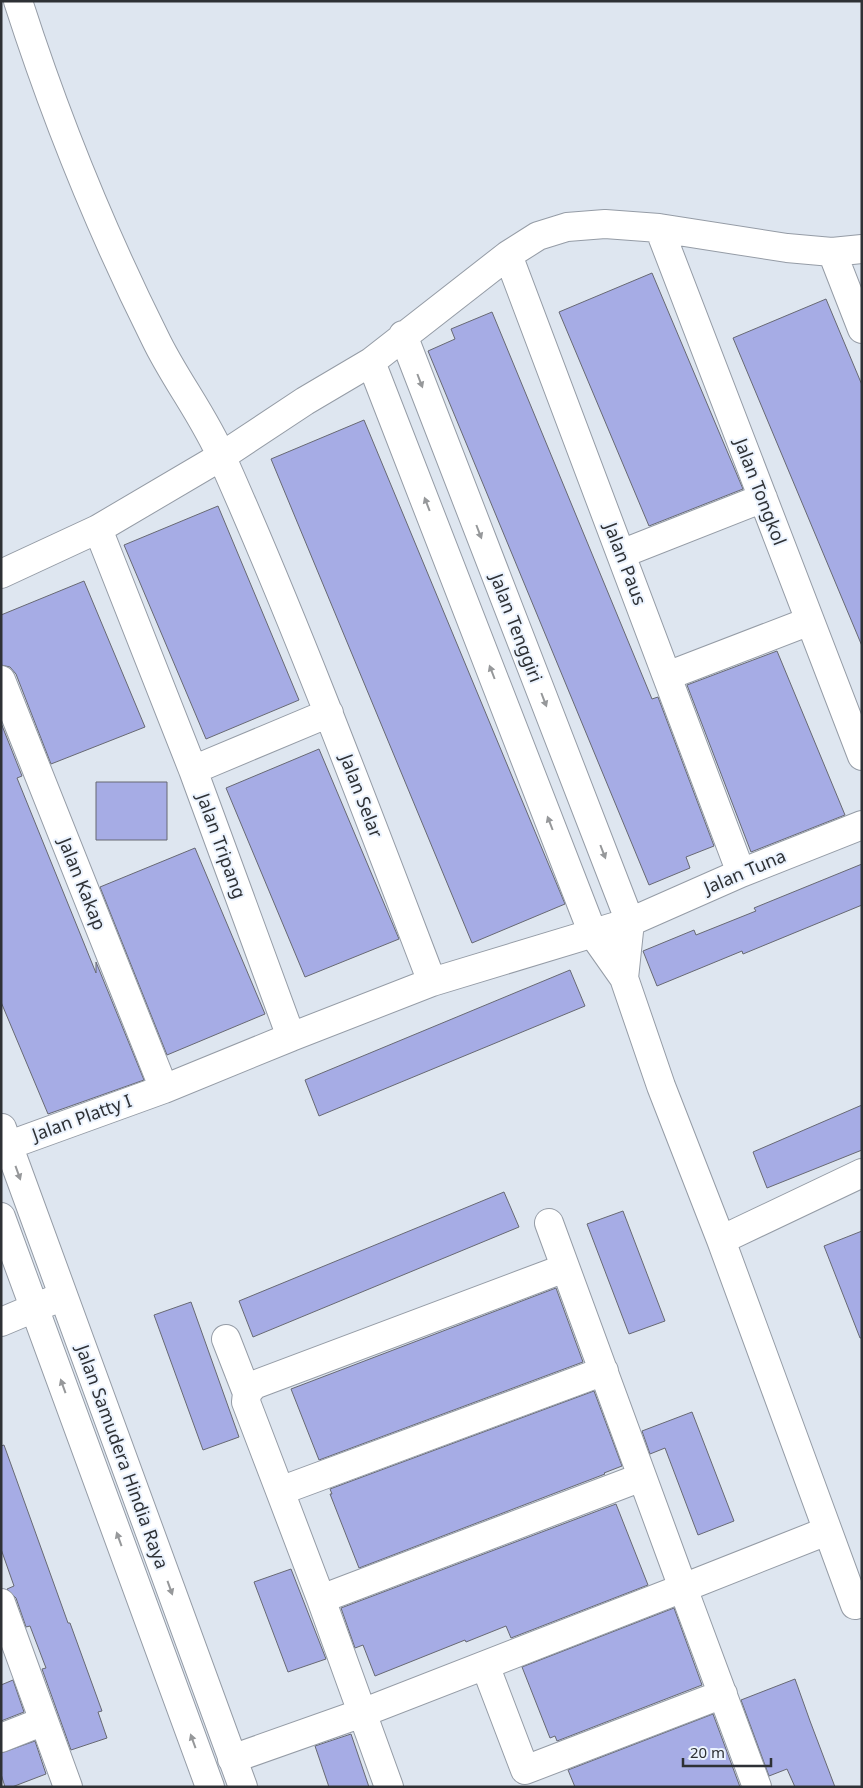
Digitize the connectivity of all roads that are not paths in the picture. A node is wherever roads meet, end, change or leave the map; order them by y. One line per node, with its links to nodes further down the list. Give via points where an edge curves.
1 (18, 1): 9 (street, Jalan Selar, via 77,165 126,277 156,342)
2 (659, 228): 4 (street); 5 (street, via 605,224 567,227 538,236); 10 (street, Jalan Tongkol)
3 (862, 249): 4 (street)
4 (832, 252): 6 (street)
5 (508, 255): 7 (street); 12 (street, Jalan Paus)
6 (862, 329)
7 (403, 335): 8 (street); 22 (street, Jalan Tenggiri, one-way to 22)
8 (371, 362): 9 (street); 23 (street, one-way to 8)
9 (222, 456): 11 (street); 17 (street, Jalan Selar)
10 (763, 498): 12 (street); 14 (street, Jalan Tongkol)
11 (98, 529): 13 (street); 19 (street, Jalan Tripang)
12 (621, 554): 15 (street, Jalan Paus)
13 (1, 574)
14 (810, 620): 15 (street); 18 (street, Jalan Tongkol)
15 (667, 676): 21 (street, Jalan Paus)
16 (1, 680): 27 (street, Jalan Kakap)
17 (329, 713): 19 (street); 25 (street, Jalan Selar)
18 (862, 756)
19 (193, 770): 26 (street, Jalan Tripang)
20 (862, 825): 21 (street, Jalan Tuna)
21 (741, 873): 22 (street, Jalan Tuna)
22 (630, 922): 23 (street, Jalan Tuna); 24 (street)
23 (593, 934): 24 (street); 25 (street)
24 (624, 978): 32 (street, via 660,1086)
25 (432, 982): 26 (street)
26 (291, 1037): 27 (street)
27 (164, 1089): 28 (street, Jalan Platty I)
28 (3, 1140): 34 (street, Jalan Samudera Hindia Raya, one-way to 34)
29 (861, 1176): 32 (street)
30 (1, 1217): 35 (street, Jalan Samudera Hindia Raya)
31 (549, 1224): 33 (street)
32 (721, 1240): 44 (street)
33 (565, 1268): 40 (street); 41 (street, via 259,1383)
34 (63, 1295): 35 (street); 38 (street, Jalan Samudera Hindia Raya)
35 (35, 1309): 36 (street); 39 (street, Jalan Samudera Hindia Raya)
36 (1, 1322)
37 (226, 1339): 41 (street)
38 (82, 1346): 39 (street); 54 (street, Jalan Samudera Hindia Raya, one-way to 54)
39 (53, 1357): 57 (street, Jalan Samudera Hindia Raya, one-way to 39)
40 (604, 1371): 42 (street); 43 (street)
41 (247, 1394): 43 (street, via 246,1402)
42 (642, 1477): 45 (street); 46 (street)
43 (280, 1490): 46 (street)
44 (827, 1531): 45 (street); 47 (street, via 855,1605)
45 (682, 1588): 49 (street); 50 (street)
46 (321, 1599): 51 (street)
47 (862, 1603)
48 (3, 1611): 52 (street)
49 (485, 1665): 51 (street); 55 (street)
50 (723, 1694): 55 (street); 60 (street)
51 (362, 1713): 54 (street); 59 (street)
52 (44, 1721): 53 (street); 56 (street)
53 (1, 1738)
54 (232, 1759): 58 (street, Jalan Samudera Hindia Raya)
55 (528, 1778)
56 (68, 1787)
57 (210, 1787)
58 (243, 1787)
59 (389, 1787)
60 (757, 1787)

